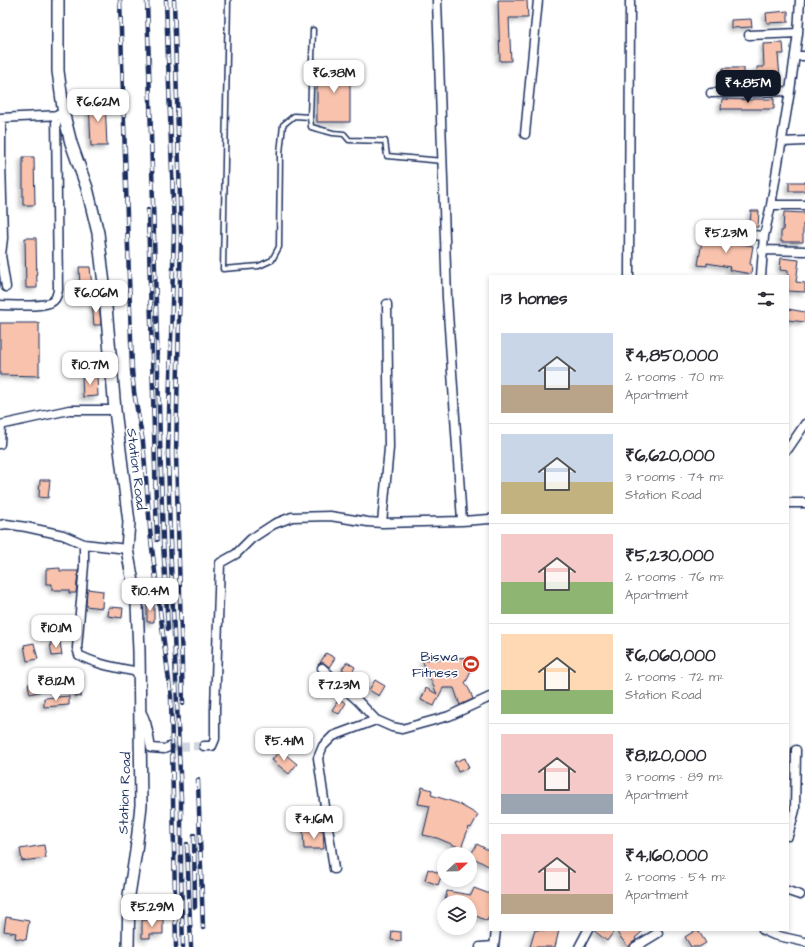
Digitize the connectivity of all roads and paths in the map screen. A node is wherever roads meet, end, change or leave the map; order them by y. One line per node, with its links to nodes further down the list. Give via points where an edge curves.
1 (58, 0): 14 (street, Station Road)
2 (228, 0): 15 (lane, via 223,269 259,266 272,260 279,247 280,153 283,125 294,116)
3 (437, 0): 20 (street)
4 (538, 0): 17 (street)
5 (630, 0): 27 (street)
6 (800, 0): 8 (street)
7 (313, 30): 15 (lane)
8 (798, 33): 9 (street); 10 (street)
9 (748, 35)
10 (795, 56): 11 (street); 12 (street)
11 (805, 56)
12 (790, 91): 13 (street); 19 (street)
13 (711, 94)
14 (60, 115): 16 (street); 31 (street, via 56,298 52,303 45,305); 32 (street, Station Road, via 86,188 98,233)
15 (310, 117): 20 (lane, via 311,127 344,134 349,140 385,141 387,156)
16 (1, 118): 29 (street, via 1,255)
17 (525, 134)
18 (805, 141): 19 (street)
19 (782, 142): 21 (street)
20 (443, 162): 40 (street, via 447,298)
21 (771, 205): 22 (street); 24 (street)
22 (805, 205)
23 (715, 232): 24 (street)
24 (764, 236): 25 (street)
25 (762, 250): 26 (street); 28 (street)
26 (805, 251)
27 (629, 275)
28 (761, 275)
29 (6, 287)
30 (387, 304): 41 (street, via 388,448)
31 (0, 305)
32 (115, 410): 34 (street, via 69,410); 44 (street, Station Road, via 129,522)
33 (805, 424): 36 (street)
34 (0, 425): 35 (street)
35 (0, 444)
36 (789, 448)
37 (789, 503): 38 (street)
38 (805, 503)
39 (489, 519): 40 (street)
40 (462, 521): 41 (street)
41 (382, 523): 50 (street, via 330,516 292,517 274,524 251,539 236,554 220,563 215,739 212,746)
42 (0, 525): 43 (street, via 63,534)
43 (84, 544): 44 (street); 46 (street, via 79,655 120,669)
44 (127, 549): 46 (street, Station Road, via 137,604)
45 (322, 668): 49 (street)
46 (138, 672): 48 (street, Station Road)
47 (489, 697): 49 (street, via 449,716 402,729)
48 (140, 709): 51 (street, via 150,733 151,748); 63 (street, Station Road, via 141,805 129,895)
49 (376, 720): 54 (street, via 333,736 323,746 318,758)
50 (204, 746)
51 (169, 748)
52 (796, 750): 53 (street, via 795,810)
53 (789, 832)
54 (334, 869)
55 (789, 891): 56 (street)
56 (800, 895)
57 (496, 931): 62 (street)
58 (587, 931): 65 (street)
59 (765, 931): 61 (street)
60 (658, 933): 66 (street)
61 (805, 942)
62 (494, 946): 64 (street)
63 (128, 947)
64 (480, 947)
65 (579, 947)
66 (635, 947)

